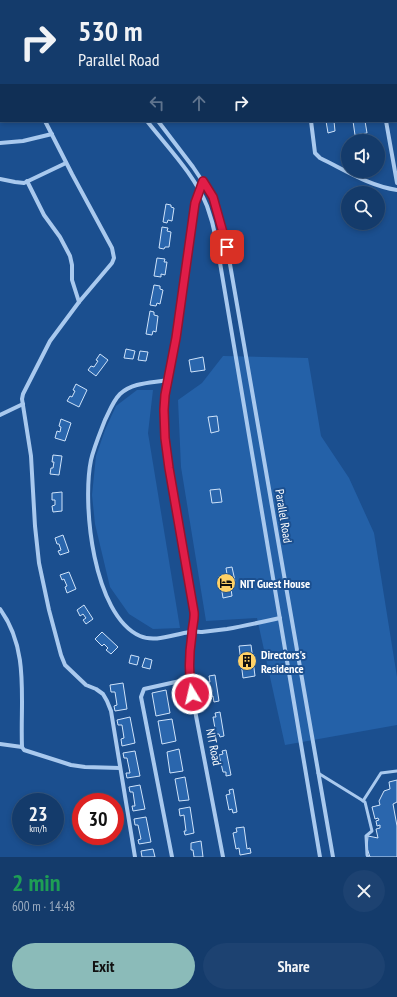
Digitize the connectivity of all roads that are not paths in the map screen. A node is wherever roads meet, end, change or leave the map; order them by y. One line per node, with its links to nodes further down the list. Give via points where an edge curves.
1 (46, 122): 6 (street)
2 (148, 122): 13 (street)
3 (159, 122): 11 (street)
4 (311, 122): 14 (street, via 315,153 320,158 366,181)
5 (386, 122): 12 (street)
6 (52, 134): 7 (street); 8 (street)
7 (0, 143)
8 (66, 163): 10 (street); 15 (street, via 114,254 112,262)
9 (0, 179): 10 (street, via 21,183)
10 (27, 181): 15 (street, via 44,215 70,256 72,280)
11 (203, 181): 13 (street, NIT Road); 27 (street, Parallel Road, via 213,197 227,247)
12 (397, 183)
13 (199, 190): 16 (street, NIT Road); 20 (street, Parallel Road, via 212,220 216,239)
14 (397, 190)
15 (79, 302): 17 (street, via 50,341 23,394)
16 (168, 380): 21 (street, NIT Road, via 164,410 165,438 194,612); 21 (street, via 134,385 118,396 98,436 91,461 88,504 91,535 105,594 125,625 140,636 148,638)
17 (23, 404): 18 (street); 25 (street, via 31,456 39,563 49,610 65,665 86,685 103,694 107,701)
18 (0, 415)
19 (0, 609): 24 (street, via 12,629 23,680)
20 (280, 618): 21 (street, via 226,629); 33 (street, Parallel Road)
21 (192, 631): 22 (street, NIT Road)
22 (189, 679): 31 (street, via 144,689 141,697); 32 (street, NIT Road)
23 (0, 744): 24 (street)
24 (22, 747): 25 (street, via 24,750 70,765)
25 (120, 768): 30 (street)
26 (397, 770): 28 (lane, via 381,773)
27 (318, 773): 28 (lane); 29 (street, Parallel Road)
28 (363, 801): 34 (lane, via 372,831 366,836)
29 (331, 856)
30 (135, 857)
31 (172, 857)
32 (223, 857)
33 (320, 857)
34 (368, 857)

